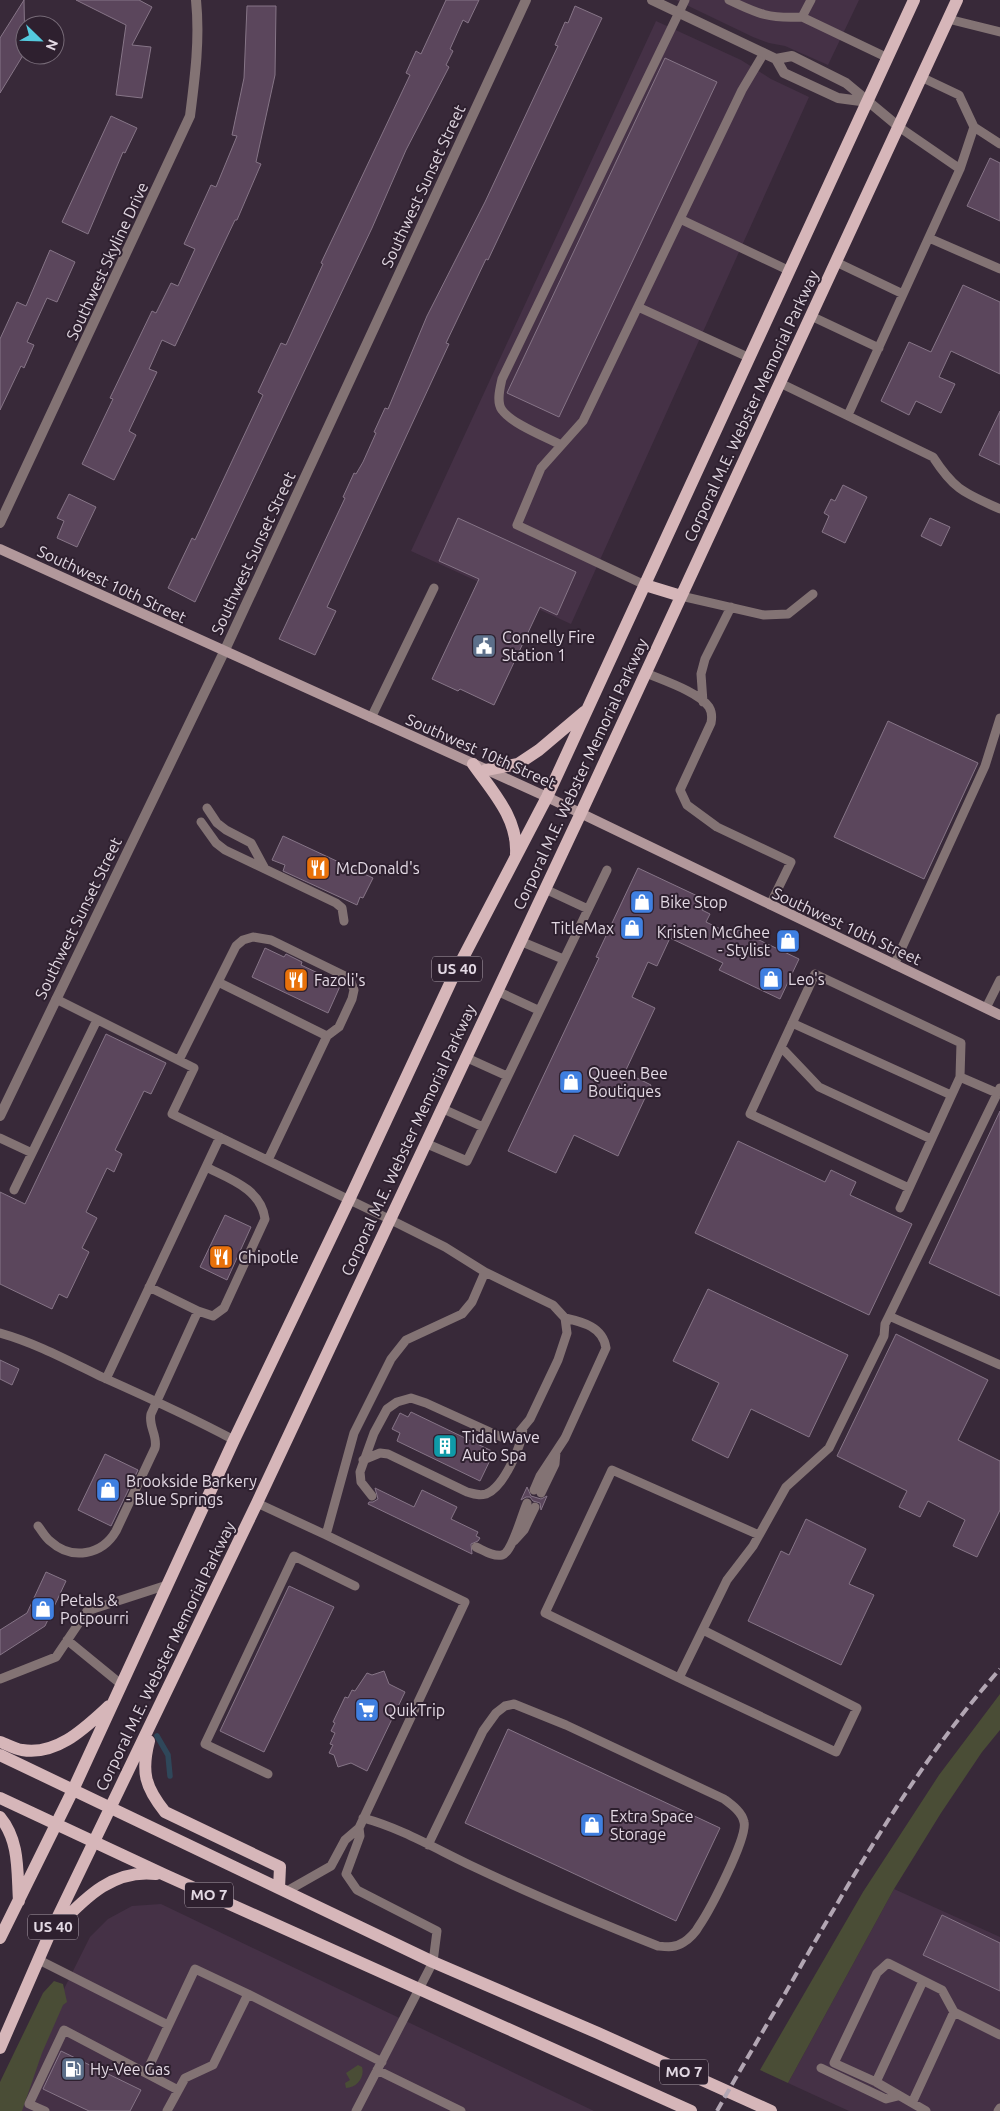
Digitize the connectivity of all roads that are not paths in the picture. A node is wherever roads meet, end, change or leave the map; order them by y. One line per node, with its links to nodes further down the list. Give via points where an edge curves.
1 (196, 0): 36 (street, Southwest Skyline Drive, via 196,72 190,116)
2 (526, 0): 43 (street, Southwest Sunset Street)
3 (652, 0): 9 (street)
4 (685, 0): 9 (lane)
5 (729, 0): 10 (lane, via 760,15)
6 (810, 0): 10 (lane)
7 (914, 0): 14 (main road, Corporal M.E. Webster Memorial Parkway / US 40)
8 (957, 0): 11 (main road, Corporal M.E. Webster Memorial Parkway / US 40)
9 (679, 13): 13 (street); 34 (lane, via 502,379 499,394 501,410 512,420)
10 (802, 17): 14 (lane)
11 (948, 19): 12 (lane); 16 (main road, Corporal M.E. Webster Memorial Parkway / US 40)
12 (1000, 32)
13 (764, 53): 15 (street); 22 (lane, via 742,90)
14 (888, 58): 17 (main road, Corporal M.E. Webster Memorial Parkway / US 40)
15 (776, 59): 17 (street, via 792,56 846,83); 17 (street, via 784,73 838,98)
16 (921, 77): 18 (main road, Corporal M.E. Webster Memorial Parkway / US 40); 19 (lane, via 959,95)
17 (868, 102): 18 (street); 26 (main road, Corporal M.E. Webster Memorial Parkway / US 40)
18 (899, 127): 21 (lane); 24 (main road, Corporal M.E. Webster Memorial Parkway / US 40)
19 (974, 128): 20 (lane); 21 (lane)
20 (1000, 144)
21 (960, 170): 23 (lane)
22 (680, 219): 26 (lane); 28 (lane)
23 (929, 238): 25 (lane); 27 (lane)
24 (836, 262): 27 (lane); 29 (main road, Corporal M.E. Webster Memorial Parkway / US 40)
25 (1000, 270)
26 (790, 271): 31 (main road, Corporal M.E. Webster Memorial Parkway / US 40)
27 (903, 294): 30 (lane)
28 (638, 307): 31 (lane); 34 (lane, via 583,421)
29 (811, 316): 30 (lane); 32 (main road, Corporal M.E. Webster Memorial Parkway / US 40)
30 (879, 348): 33 (lane)
31 (750, 358): 38 (main road, Corporal M.E. Webster Memorial Parkway / US 40)
32 (780, 383): 33 (lane); 41 (main road, Corporal M.E. Webster Memorial Parkway / US 40)
33 (848, 415): 35 (lane, via 933,457 947,478 962,492)
34 (561, 445): 38 (lane, via 541,468 517,525)
35 (1000, 509)
36 (0, 524)
37 (0, 549): 43 (street, Southwest 10th Street)
38 (645, 586): 41 (main road); 46 (main road, Corporal M.E. Webster Memorial Parkway / US 40)
39 (434, 588): 47 (lane)
40 (813, 594): 42 (lane, via 788,614 764,615)
41 (681, 596): 42 (lane); 44 (main road, Corporal M.E. Webster Memorial Parkway / US 40)
42 (730, 607): 45 (lane, via 701,674)
43 (224, 652): 47 (street, Southwest 10th Street); 68 (street, Southwest Sunset Street)
44 (646, 673): 45 (lane); 53 (main road, Corporal M.E. Webster Memorial Parkway / US 40)
45 (703, 702): 59 (lane, via 709,707 711,723 680,790 687,805 717,827 791,862)
46 (589, 706): 50 (main road, via 561,733 518,764); 51 (main road, Corporal M.E. Webster Memorial Parkway / US 40)
47 (370, 718): 49 (street, Southwest 10th Street)
48 (1000, 718): 64 (lane, via 986,766)
49 (473, 764): 50 (street, Southwest 10th Street); 55 (main road, via 506,812 515,832)
50 (486, 770): 51 (street, Southwest 10th Street)
51 (547, 797): 53 (street, Southwest 10th Street); 55 (main road, Corporal M.E. Webster Memorial Parkway / US 40)
52 (207, 808): 56 (lane, via 217,823 251,843)
53 (580, 814): 58 (main road, Corporal M.E. Webster Memorial Parkway / US 40); 59 (street, Southwest 10th Street)
54 (201, 822): 56 (lane, via 216,844)
55 (516, 856): 94 (main road, Corporal M.E. Webster Memorial Parkway / US 40, via 453,976)
56 (265, 869): 61 (lane, via 336,903 342,908)
57 (607, 870): 60 (lane)
58 (545, 889): 60 (lane); 62 (main road, Corporal M.E. Webster Memorial Parkway / US 40)
59 (770, 906): 64 (street, Southwest 10th Street)
60 (588, 909): 63 (lane)
61 (344, 922)
62 (520, 941): 63 (lane); 67 (main road, Corporal M.E. Webster Memorial Parkway / US 40)
63 (563, 959): 70 (lane)
64 (894, 965): 69 (street, Southwest 10th Street)
65 (1000, 980): 69 (lane)
66 (218, 982): 74 (lane); 74 (lane, via 236,946 253,937 271,940 345,976 352,982 352,999 339,1027); 77 (lane)
67 (497, 991): 70 (lane); 76 (main road, Corporal M.E. Webster Memorial Parkway / US 40)
68 (56, 1000): 72 (lane); 83 (street, Southwest Sunset Street)
69 (986, 1008): 71 (street, Southwest 10th Street)
70 (538, 1010): 78 (lane)
71 (1000, 1015)
72 (97, 1020): 77 (lane); 89 (lane)
73 (792, 1023): 75 (lane); 79 (lane, via 815,974 961,1043); 81 (lane)
74 (327, 1036): 90 (lane)
75 (781, 1047): 87 (lane, via 819,1087); 92 (lane, via 750,1114)
76 (465, 1057): 78 (lane); 82 (main road, Corporal M.E. Webster Memorial Parkway / US 40)
77 (178, 1060): 85 (lane, via 194,1068 172,1114)
78 (507, 1076): 84 (lane)
79 (960, 1077): 80 (lane); 81 (lane)
80 (999, 1091): 100 (lane)
81 (951, 1095): 87 (lane)
82 (441, 1108): 84 (lane); 88 (main road, Corporal M.E. Webster Memorial Parkway / US 40)
83 (0, 1116)
84 (483, 1127): 88 (lane, via 467,1161)
85 (220, 1137): 90 (lane); 91 (lane)
86 (0, 1138): 89 (lane)
87 (931, 1139): 92 (lane)
88 (425, 1143): 96 (main road, Corporal M.E. Webster Memorial Parkway / US 40)
89 (32, 1153): 93 (lane)
90 (268, 1160): 94 (lane)
91 (206, 1167): 98 (lane); 99 (lane, via 246,1187 264,1212 265,1219 224,1308 213,1316)
92 (909, 1188): 95 (lane)
93 (14, 1190)
94 (349, 1200): 96 (lane); 107 (main road, Corporal M.E. Webster Memorial Parkway / US 40)
95 (900, 1208)
96 (389, 1219): 97 (lane, via 446,1247); 111 (main road, Corporal M.E. Webster Memorial Parkway / US 40)
97 (485, 1272): 101 (lane, via 553,1305); 114 (lane, via 472,1302 462,1314 406,1340 391,1359 354,1433)
98 (149, 1287): 99 (lane); 104 (lane)
99 (198, 1311): 105 (lane)
100 (889, 1316): 103 (lane); 115 (lane, via 884,1336 829,1448 786,1487)
101 (564, 1318): 106 (lane, via 567,1333 558,1360 530,1419); 109 (lane, via 582,1321 598,1331 605,1338 606,1348)
102 (0, 1333): 104 (lane)
103 (1000, 1365)
104 (106, 1379): 105 (lane)
105 (156, 1401): 107 (lane); 113 (lane, via 150,1418 156,1435 155,1448 111,1539 101,1548 78,1554 68,1552 49,1540)
106 (523, 1427): 108 (lane, via 516,1436 501,1437 411,1398 387,1409); 108 (lane, via 522,1438 507,1472 496,1488 486,1494 467,1492 388,1454 380,1453)
107 (234, 1440): 117 (main road, Corporal M.E. Webster Memorial Parkway / US 40)
108 (363, 1460): 110 (lane, via 361,1482)
109 (538, 1492)
110 (372, 1496)
111 (257, 1503): 114 (lane); 125 (main road, Corporal M.E. Webster Memorial Parkway / US 40)
112 (531, 1505): 116 (lane, via 507,1552 492,1554)
113 (38, 1526)
114 (326, 1535): 133 (lane, via 465,1602)
115 (759, 1535): 119 (lane, via 727,1580); 121 (lane, via 612,1470 545,1613)
116 (476, 1547)
117 (168, 1585): 120 (lane, via 87,1611); 123 (main road, Corporal M.E. Webster Memorial Parkway / US 40)
118 (355, 1586): 128 (lane, via 294,1556 205,1744)
119 (703, 1630): 121 (lane); 121 (lane, via 857,1708 836,1752)
120 (67, 1640): 122 (lane, via 56,1657); 123 (lane)
121 (679, 1678)
122 (0, 1679)
123 (122, 1685): 124 (main road, Corporal M.E. Webster Memorial Parkway / US 40)
124 (113, 1703): 126 (main road, via 86,1727 56,1746 35,1751 19,1750); 129 (main road, Corporal M.E. Webster Memorial Parkway / US 40)
125 (156, 1713): 131 (main road, Corporal M.E. Webster Memorial Parkway / US 40); 139 (main road, via 144,1768 155,1800 165,1812 280,1867)
126 (0, 1742)
127 (0, 1755): 129 (main road, MO 7)
128 (268, 1774)
129 (73, 1790): 131 (main road, MO 7); 134 (main road, Corporal M.E. Webster Memorial Parkway / US 40)
130 (0, 1798): 134 (main road, MO 7)
131 (110, 1807): 136 (main road, Corporal M.E. Webster Memorial Parkway / US 40); 139 (main road, MO 7)
132 (0, 1818): 140 (main road, via 10,1830 16,1851)
133 (363, 1818): 135 (lane); 137 (lane, via 384,1824)
134 (57, 1824): 136 (main road, MO 7); 140 (main road, Corporal M.E. Webster Memorial Parkway / US 40)
135 (359, 1828): 139 (lane, via 345,1840 331,1866); 144 (lane, via 360,1836 346,1874 357,1890 437,1931)
136 (94, 1842): 138 (main road, MO 7); 141 (main road, Corporal M.E. Webster Memorial Parkway / US 40)
137 (428, 1845): 137 (lane, via 576,1914 658,1946 672,1948 685,1942 698,1928 743,1836 744,1822 740,1812 724,1799 514,1704 496,1713 483,1731)
138 (164, 1875): 141 (main road, via 131,1874 114,1880 83,1900); 146 (main road, MO 7)
139 (283, 1890): 144 (main road, MO 7)
140 (19, 1902): 142 (main road, Corporal M.E. Webster Memorial Parkway / US 40)
141 (50, 1934): 143 (main road, Corporal M.E. Webster Memorial Parkway / US 40)
142 (0, 1938)
143 (38, 1960): 149 (lane); 151 (main road, Corporal M.E. Webster Memorial Parkway / US 40)
144 (433, 1962): 146 (lane); 165 (main road, MO 7)
145 (923, 1980): 148 (lane, via 942,1990); 155 (lane); 155 (lane, via 888,1963 877,1974 834,2062)
146 (420, 1990): 152 (lane); 164 (main road, MO 7)
147 (248, 1994): 149 (lane, via 195,1969); 152 (lane); 156 (lane, via 213,2065 185,2078)
148 (954, 2012): 150 (lane); 158 (lane)
149 (168, 2025): 154 (lane)
150 (1000, 2035)
151 (0, 2048)
152 (380, 2066): 162 (lane); 163 (lane)
153 (821, 2068): 157 (lane, via 886,2099)
154 (146, 2073): 156 (lane); 160 (lane, via 64,2030 29,2104)
155 (876, 2082): 157 (lane)
156 (178, 2090): 161 (lane)
157 (898, 2096): 158 (lane)
158 (912, 2103): 166 (lane)
159 (1000, 2108): 167 (lane)
160 (45, 2111)
161 (166, 2111)
162 (356, 2111)
163 (462, 2111)
164 (690, 2111)
165 (771, 2111)
166 (926, 2111)
167 (998, 2111)

